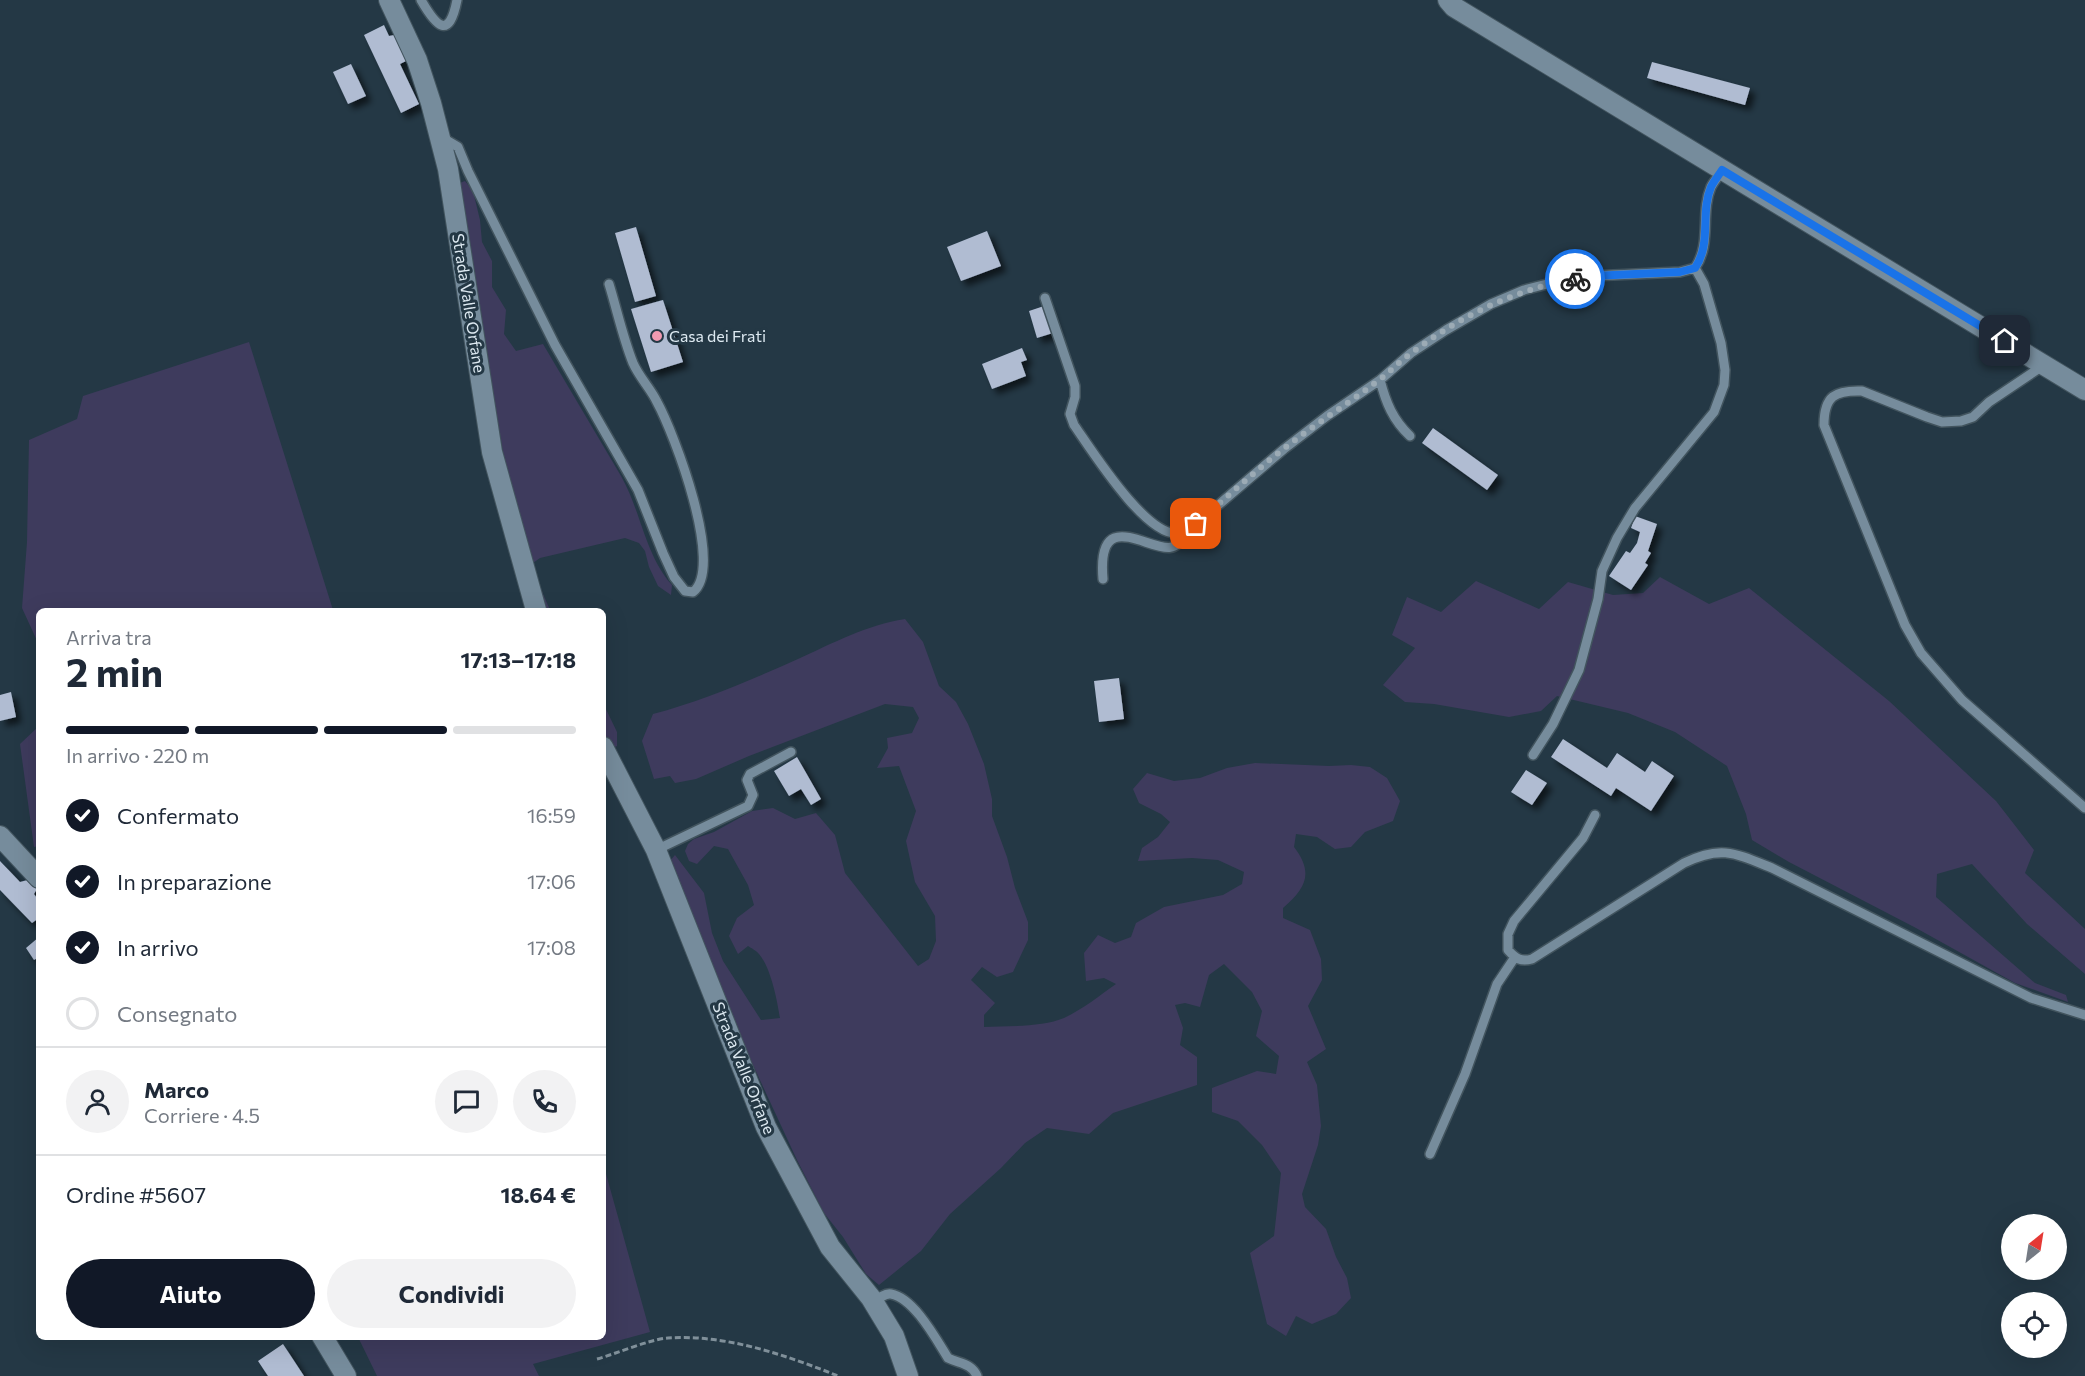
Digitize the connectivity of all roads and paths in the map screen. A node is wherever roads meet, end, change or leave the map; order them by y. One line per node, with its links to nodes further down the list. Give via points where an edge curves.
1 (389, 0): 5 (street, Strada Valle Orfane, via 417,60)
2 (421, 0): 3 (lane, via 431,18 443,26 453,19)
3 (457, 0)
4 (1448, 0): 6 (street)
5 (441, 137): 8 (lane, via 458,147 555,345 638,490 674,577 685,591 693,592 703,577 702,534 675,442 657,401 634,365); 16 (street, Strada Valle Orfane, via 492,452)
6 (1722, 170): 7 (lane, via 1707,202 1706,238); 10 (street)
7 (1695, 268): 11 (lane, via 1592,276 1524,290 1446,330); 19 (lane, via 1704,284 1721,343 1725,385 1713,412 1635,508 1617,538 1602,571 1580,670)
8 (609, 285)
9 (1045, 298): 14 (lane, via 1075,386 1070,414 1074,424 1137,510 1167,532)
10 (2044, 365): 12 (street); 20 (lane, via 1961,422 1942,422 1862,391 1848,390 1828,400 1824,425 1905,625 1921,653 1962,700)
11 (1380, 380): 13 (lane, via 1389,410); 14 (lane, via 1301,436 1196,524)
12 (2085, 390)
13 (1410, 436)
14 (1181, 532): 15 (lane, via 1176,544 1165,548 1127,536 1110,541 1102,554)
15 (1103, 579)
16 (535, 608)
17 (790, 752): 23 (lane, via 750,774 747,780 753,795 748,806)
18 (606, 753): 23 (street, Strada Valle Orfane)
19 (1533, 755)
20 (2085, 808)
21 (1595, 815): 25 (lane, via 1583,838 1515,921 1507,942)
22 (0, 836): 24 (street)
23 (656, 850): 28 (street, Strada Valle Orfane, via 766,1127 830,1247)
24 (36, 875)
25 (1515, 957): 26 (lane, via 1532,959 1684,863 1709,853 1725,852 1772,868 2031,998); 27 (lane, via 1497,984 1465,1074)
26 (2085, 1015)
27 (1430, 1154)
28 (874, 1302): 33 (street, Strada Valle Orfane, via 894,1336); 34 (lane, via 892,1294 910,1305 925,1320 948,1358 966,1363)
29 (324, 1340): 31 (street)
30 (597, 1359): 32 (path, via 666,1338 700,1339 761,1348)
31 (346, 1376)
32 (838, 1376)
33 (908, 1376)
34 (978, 1376)

